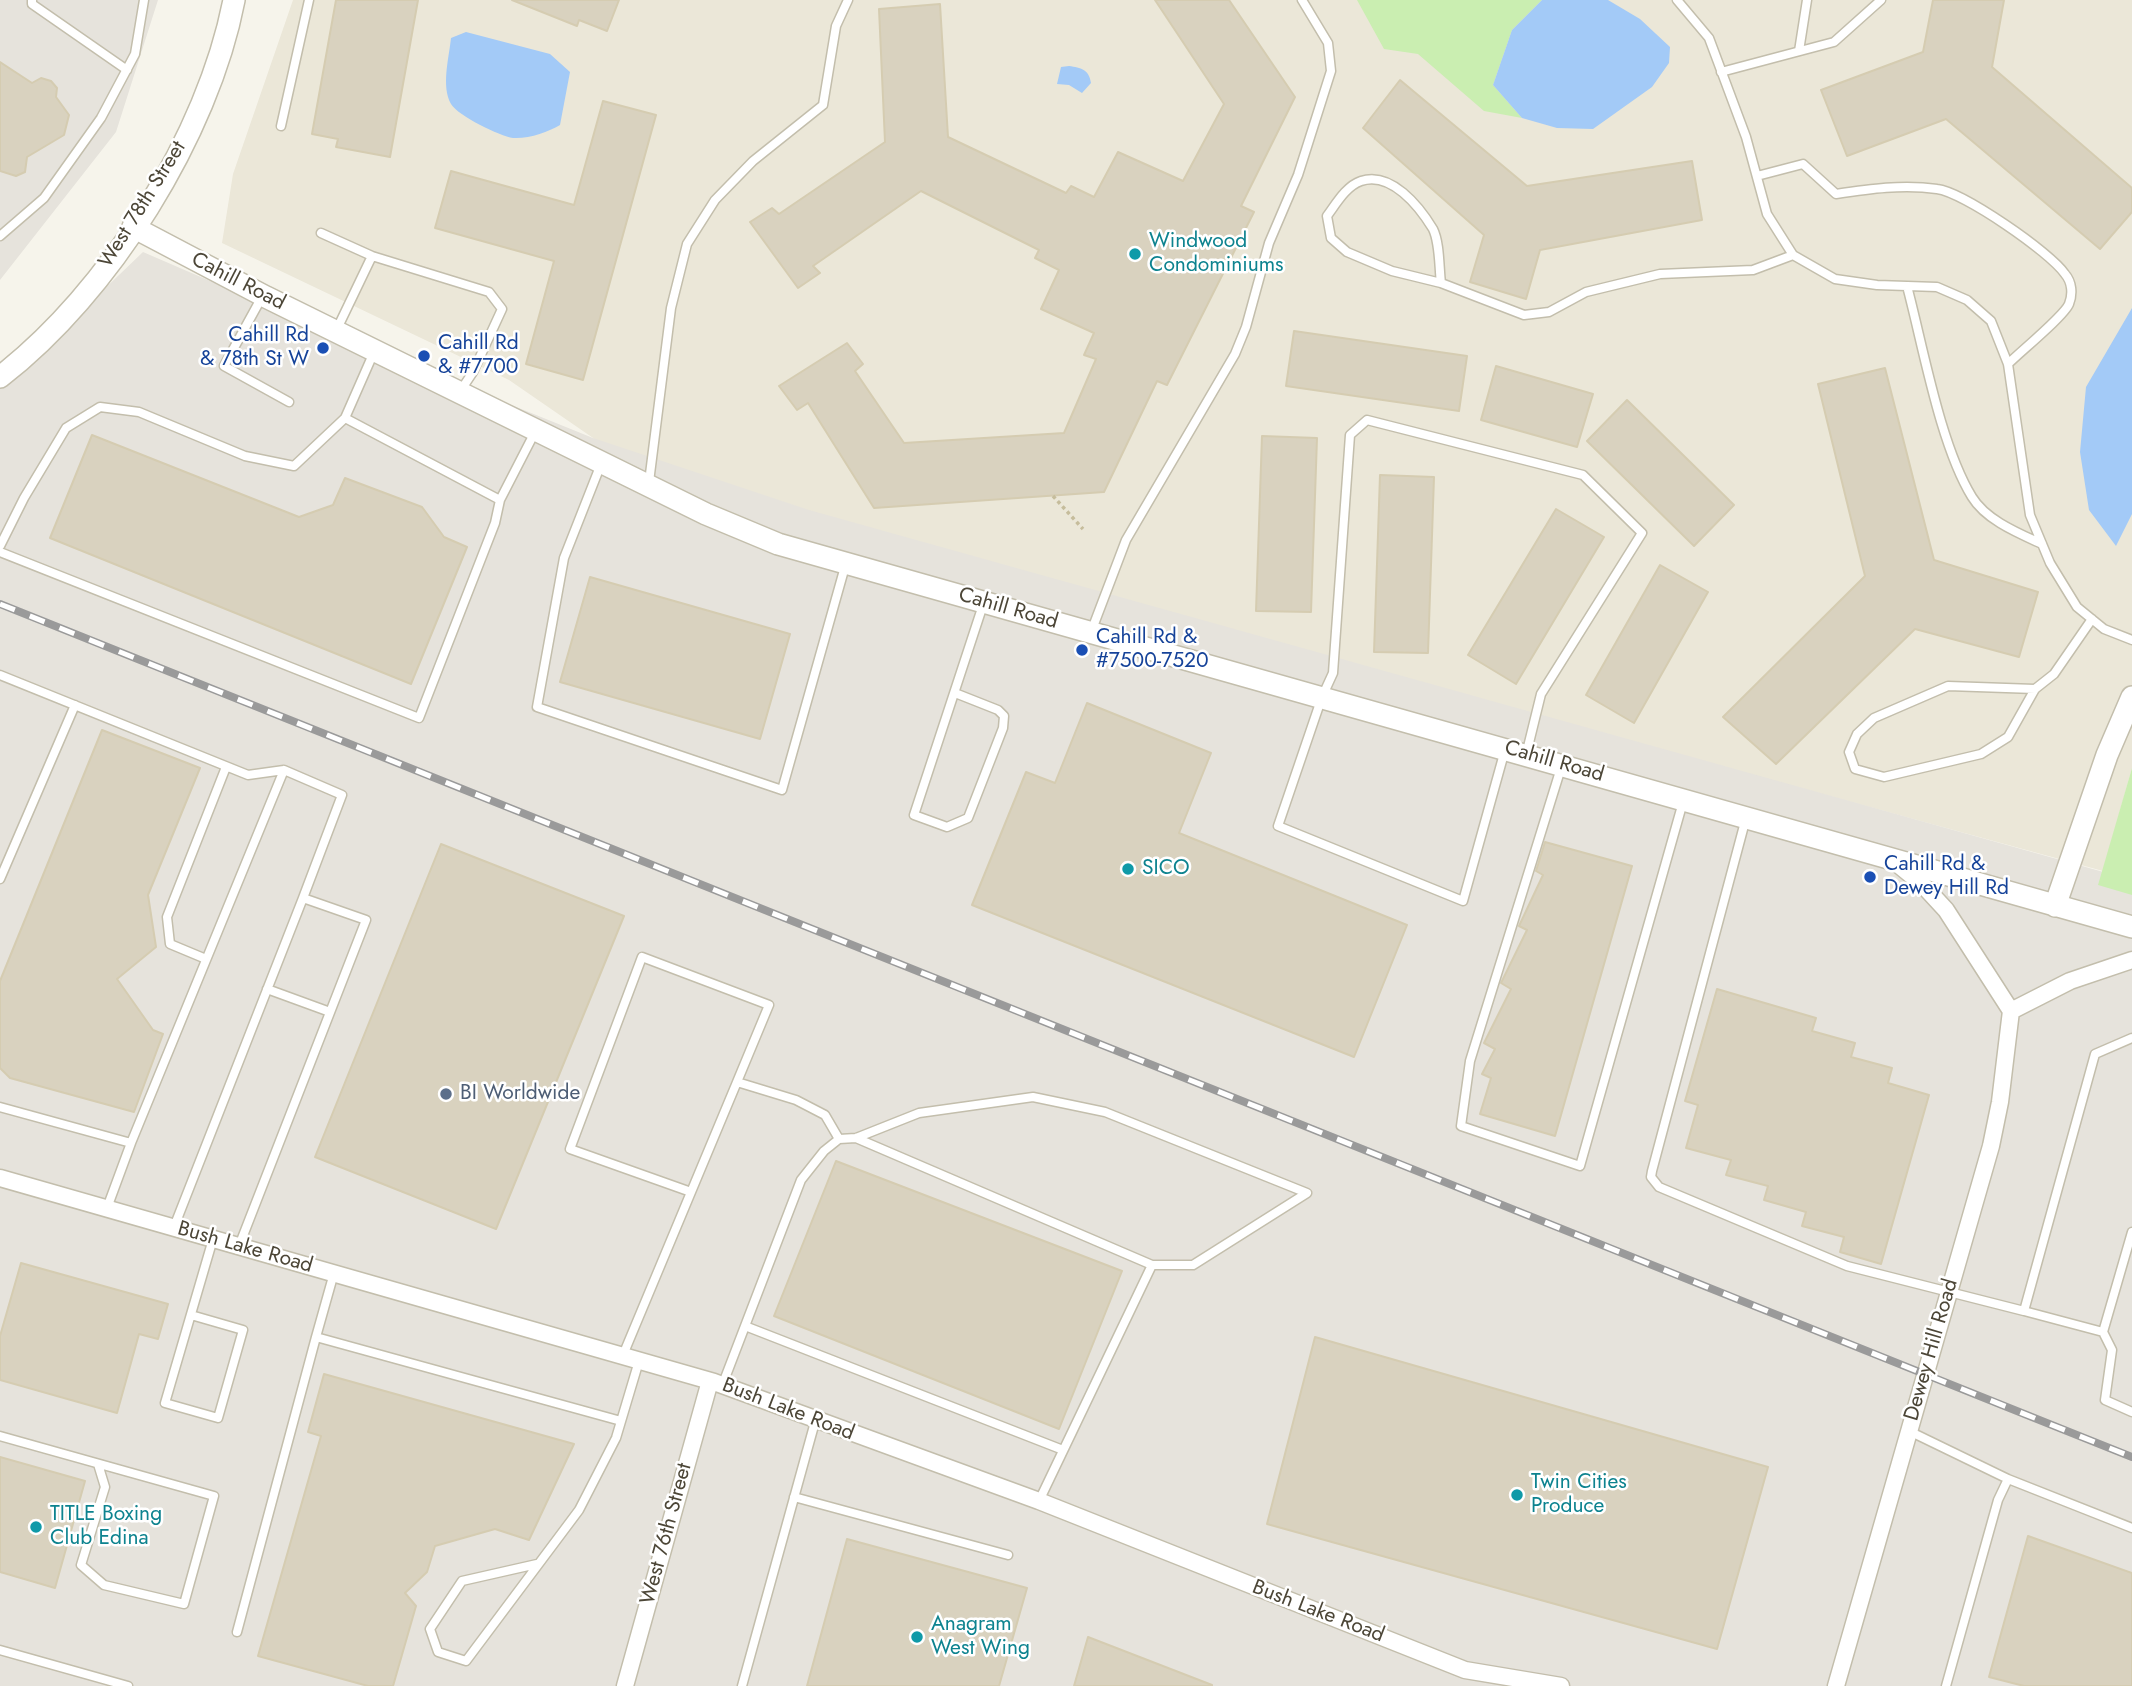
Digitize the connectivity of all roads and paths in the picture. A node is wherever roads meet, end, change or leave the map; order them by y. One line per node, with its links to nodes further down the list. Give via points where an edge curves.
1 (32, 0): 11 (lane)
2 (144, 0): 11 (lane, via 135,54)
3 (234, 0): 15 (street, West 78th Street, via 209,85 161,184)
4 (309, 0): 13 (lane)
5 (848, 0): 32 (lane, via 836,26 823,105 753,161 715,200 687,244 671,308)
6 (1302, 0): 42 (lane, via 1328,43 1331,71 1298,175 1269,243 1235,354 1126,540)
7 (1677, 0): 12 (lane, via 1709,38)
8 (1807, 0): 10 (lane)
9 (1881, 0): 10 (lane, via 1834,41)
10 (1799, 51): 12 (lane)
11 (127, 70): 17 (lane, via 101,118 44,198)
12 (1721, 72): 14 (lane)
13 (281, 126)
14 (1757, 176): 18 (lane, via 1767,214); 25 (lane, via 1803,164 1836,194 1888,187 1940,189 1975,205 2038,249 2066,274 2072,289 2068,306)
15 (133, 227): 22 (street, Cahill Road); 26 (street, West 78th Street, via 83,296)
16 (321, 233): 19 (lane)
17 (0, 236)
18 (1793, 255): 20 (lane, via 1753,270 1660,274 1586,292 1549,312 1524,315); 21 (lane, via 1835,279)
19 (372, 256): 23 (lane); 27 (lane, via 489,292 502,309)
20 (1441, 283): 20 (lane, via 1392,271 1347,252 1331,238 1327,216 1342,195 1359,181 1378,179 1402,190 1434,231)
21 (1907, 286): 25 (lane, via 1937,286 1966,300 1991,321); 36 (lane, via 1949,447 1972,499 2004,526)
22 (262, 295): 23 (street, Cahill Road); 28 (lane, via 224,366)
23 (336, 331): 24 (street, Cahill Road)
24 (375, 349): 27 (street, Cahill Road); 29 (lane)
25 (2008, 364): 36 (lane, via 2030,515)
26 (0, 377)
27 (460, 392): 30 (street, Cahill Road)
28 (289, 402)
29 (345, 418): 34 (lane); 37 (lane, via 294,466 245,456 139,412 100,407 66,428)
30 (537, 430): 31 (street, Cahill Road); 34 (lane)
31 (601, 462): 32 (street, Cahill Road); 39 (lane, via 564,558 537,707 782,790)
32 (648, 486): 39 (street, Cahill Road, via 778,544)
33 (1053, 496): 35 (path)
34 (500, 500): 38 (lane, via 418,718)
35 (1083, 529)
36 (2042, 544): 41 (lane, via 2077,607)
37 (0, 546)
38 (0, 552)
39 (846, 564): 40 (street, Cahill Road)
40 (984, 602): 42 (street, Cahill Road); 46 (lane)
41 (2092, 620): 43 (lane); 45 (lane, via 2054,674)
42 (1091, 632): 47 (street, Cahill Road)
43 (2132, 640)
44 (0, 675): 49 (lane)
45 (2035, 690): 45 (lane, via 2008,737 1981,754 1884,777 1855,769 1849,752 1857,734 1874,718 1948,686)
46 (955, 693): 46 (lane, via 914,815 947,827 968,818 1004,716)
47 (1322, 697): 50 (street, Cahill Road); 50 (lane, via 1278,826 1463,901); 51 (lane, via 1334,673 1350,435 1367,420 1583,475 1642,533 1541,694)
48 (2132, 697): 60 (street)
49 (75, 705): 53 (lane); 58 (lane)
50 (1506, 749): 51 (street, Cahill Road)
51 (1526, 755): 52 (street, Cahill Road)
52 (1562, 765): 55 (street, Cahill Road); 55 (lane, via 1470,1061 1461,1126 1580,1166)
53 (226, 766): 54 (lane, via 248,775); 62 (lane, via 167,917 170,944)
54 (284, 770): 59 (lane, via 342,795); 62 (lane)
55 (1684, 799): 56 (street, Cahill Road)
56 (1746, 816): 57 (street, Cahill Road); 82 (lane, via 1651,1177 1659,1187 1847,1266)
57 (1887, 856): 60 (street, Cahill Road); 65 (street, via 1946,910)
58 (0, 879)
59 (303, 898): 64 (lane); 66 (lane, via 366,920)
60 (2055, 906): 61 (street, Cahill Road)
61 (2132, 927)
62 (206, 959): 72 (lane)
63 (2132, 960): 65 (street, via 2070,981)
64 (267, 989): 66 (lane); 76 (lane)
65 (2011, 1011): 82 (street, Dewey Hill Road, via 1993,1135)
66 (330, 1012): 79 (lane)
67 (2132, 1038): 83 (lane, via 2095,1054)
68 (737, 1082): 71 (lane, via 796,1100 825,1115); 74 (lane); 74 (lane, via 769,1005 642,957 570,1149)
69 (0, 1107): 72 (lane)
70 (856, 1138): 71 (lane); 80 (lane); 80 (lane, via 919,1113 1033,1097 1105,1112 1307,1193 1194,1265)
71 (839, 1139): 85 (lane, via 801,1180)
72 (131, 1143): 75 (lane)
73 (0, 1178): 75 (street, Bush Lake Road)
74 (691, 1192): 88 (lane)
75 (107, 1208): 76 (street, Bush Lake Road)
76 (174, 1227): 78 (street, Bush Lake Road)
77 (2132, 1232): 86 (lane)
78 (213, 1239): 79 (street, Bush Lake Road); 84 (lane)
79 (239, 1246): 81 (street, Bush Lake Road)
80 (1152, 1265): 95 (lane)
81 (334, 1273): 87 (lane); 88 (street, Bush Lake Road)
82 (1949, 1291): 83 (lane); 93 (street, Dewey Hill Road)
83 (2024, 1311): 86 (lane)
84 (191, 1315): 84 (lane, via 165,1403 218,1418 243,1330)
85 (745, 1326): 89 (lane); 95 (lane)
86 (2103, 1332): 90 (lane, via 2112,1350 2105,1400)
87 (316, 1337): 91 (lane); 103 (lane)
88 (631, 1358): 89 (street, Bush Lake Road); 91 (lane)
89 (716, 1383): 92 (street, Bush Lake Road); 107 (street, West 76th Street)
90 (2132, 1412)
91 (621, 1421): 102 (lane, via 579,1510)
92 (815, 1422): 98 (lane); 99 (street, Bush Lake Road)
93 (1909, 1431): 97 (lane); 110 (street, Dewey Hill Road)
94 (0, 1436): 96 (lane)
95 (1063, 1450): 99 (lane)
96 (99, 1464): 96 (lane, via 105,1487 81,1565 104,1585 184,1604 214,1496)
97 (2008, 1479): 100 (lane); 111 (lane, via 1998,1500)
98 (794, 1497): 101 (lane); 108 (lane)
99 (1039, 1501): 105 (street, Bush Lake Road)
100 (2132, 1528)
101 (1008, 1555)
102 (537, 1564): 102 (lane, via 466,1661 438,1652 430,1629 462,1581)
103 (237, 1632)
104 (0, 1650): 106 (lane)
105 (1463, 1678): 109 (street, Bush Lake Road)
106 (128, 1686)
107 (625, 1686)
108 (742, 1686)
109 (1561, 1686)
110 (1836, 1686)
111 (1946, 1686)

